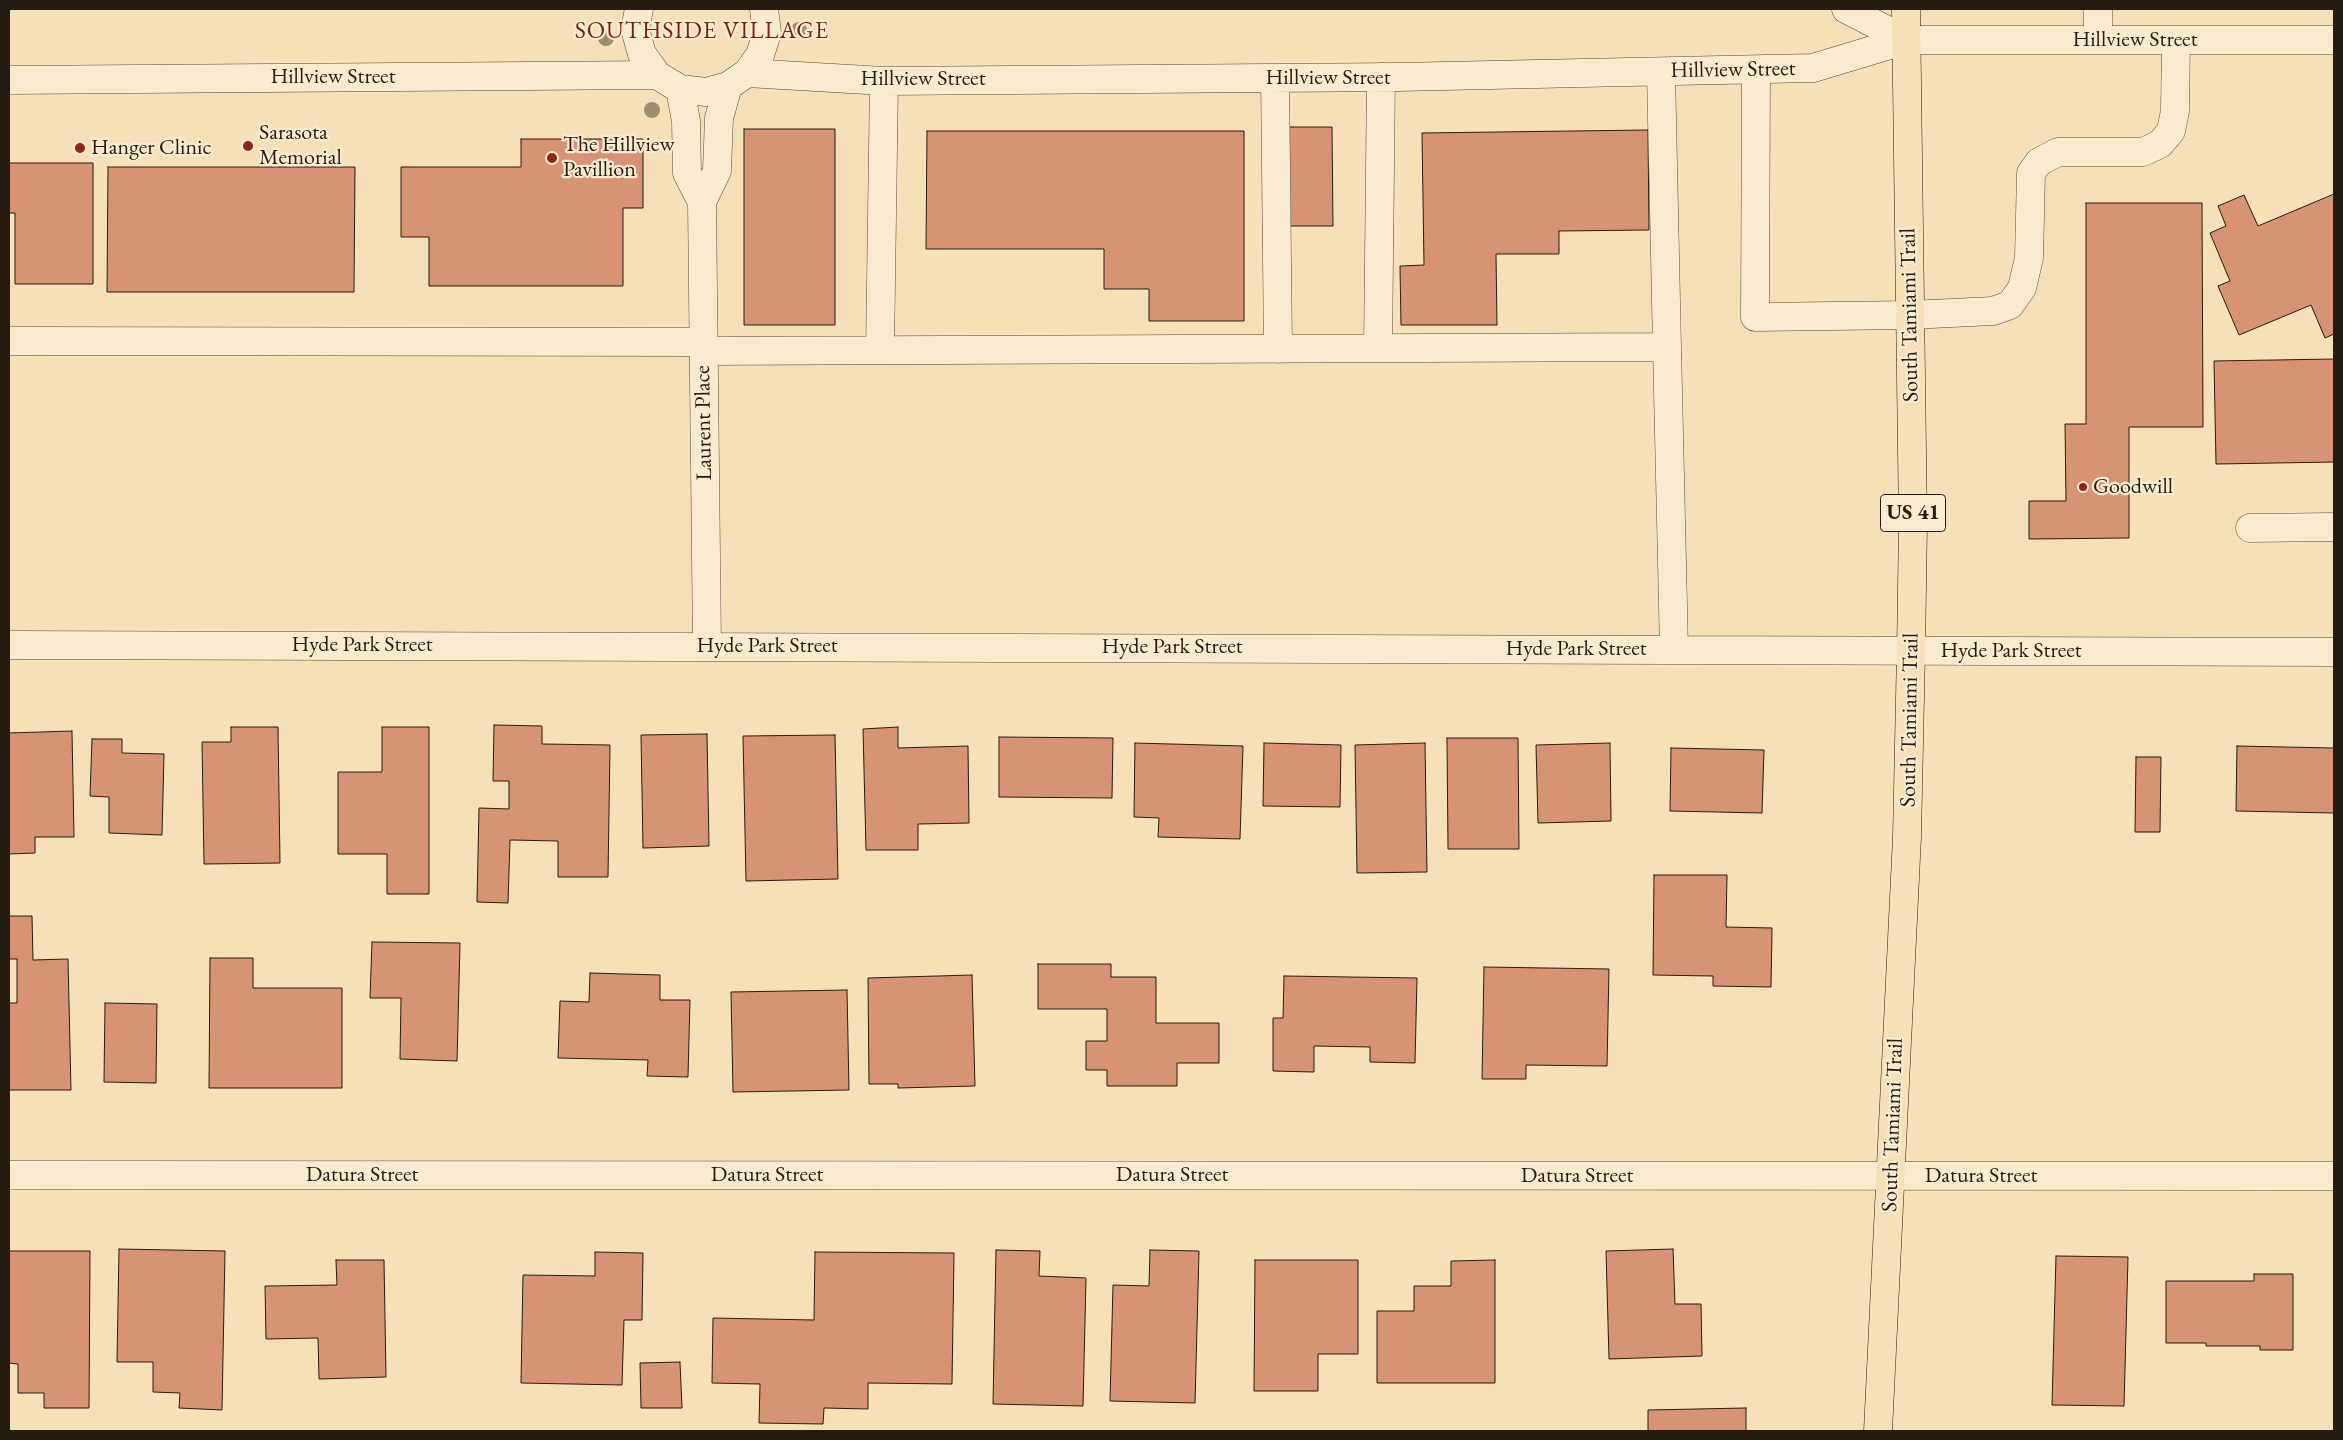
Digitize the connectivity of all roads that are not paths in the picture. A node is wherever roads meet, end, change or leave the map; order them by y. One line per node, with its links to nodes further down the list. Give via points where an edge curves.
1 (639, 9): 17 (street, Laurent Place, via 635,29 642,54)
2 (764, 9): 15 (street, Laurent Place, via 767,33 760,55)
3 (1846, 9): 6 (street, Hillview Street)
4 (1906, 9): 6 (main road, South Tamiami Trail / US 41)
5 (2098, 9): 7 (street)
6 (1906, 40): 7 (street, Hillview Street); 10 (street, Hillview Street, via 1814,68); 19 (main road, South Tamiami Trail / US 41)
7 (2098, 40): 8 (street, Hillview Street)
8 (2176, 40): 9 (street, Hillview Street); 19 (street, via 2175,111 2171,131 2160,144 2143,152 2058,152 2039,162 2031,173 2030,258 2022,288 2010,306 1993,311)
9 (2334, 40)
10 (1756, 70): 11 (street, Hillview Street); 19 (street, via 1755,317)
11 (1661, 72): 12 (street, Hillview Street); 22 (street)
12 (1381, 77): 13 (street, Hillview Street); 23 (street)
13 (1274, 78): 16 (street, Hillview Street); 24 (street)
14 (9, 80): 17 (street, Hillview Street)
15 (737, 80): 16 (street, Hillview Street); 17 (street, via 706,92); 18 (street, Laurent Place, via 719,118 717,171)
16 (884, 81): 25 (street)
17 (668, 82): 18 (street, Laurent Place, via 686,122 688,173)
18 (702, 202): 21 (street, Laurent Place)
19 (1910, 315): 31 (main road, South Tamiami Trail / US 41)
20 (9, 341): 21 (street)
21 (703, 346): 25 (street); 29 (street, Laurent Place)
22 (1667, 347): 23 (street); 30 (street)
23 (1378, 348): 24 (street)
24 (1278, 349): 25 (street)
25 (880, 350)
26 (2334, 527): 27 (street)
27 (2250, 528)
28 (9, 645): 29 (street, Hyde Park Street)
29 (707, 645): 30 (street, Hyde Park Street)
30 (1674, 650): 31 (street, Hyde Park Street)
31 (1912, 651): 32 (street, Hyde Park Street); 34 (main road, South Tamiami Trail / US 41)
32 (2334, 652)
33 (9, 1175): 34 (street, Datura Street)
34 (1891, 1176): 35 (street, Datura Street); 36 (main road, South Tamiami Trail)
35 (2334, 1176)
36 (1878, 1431)

